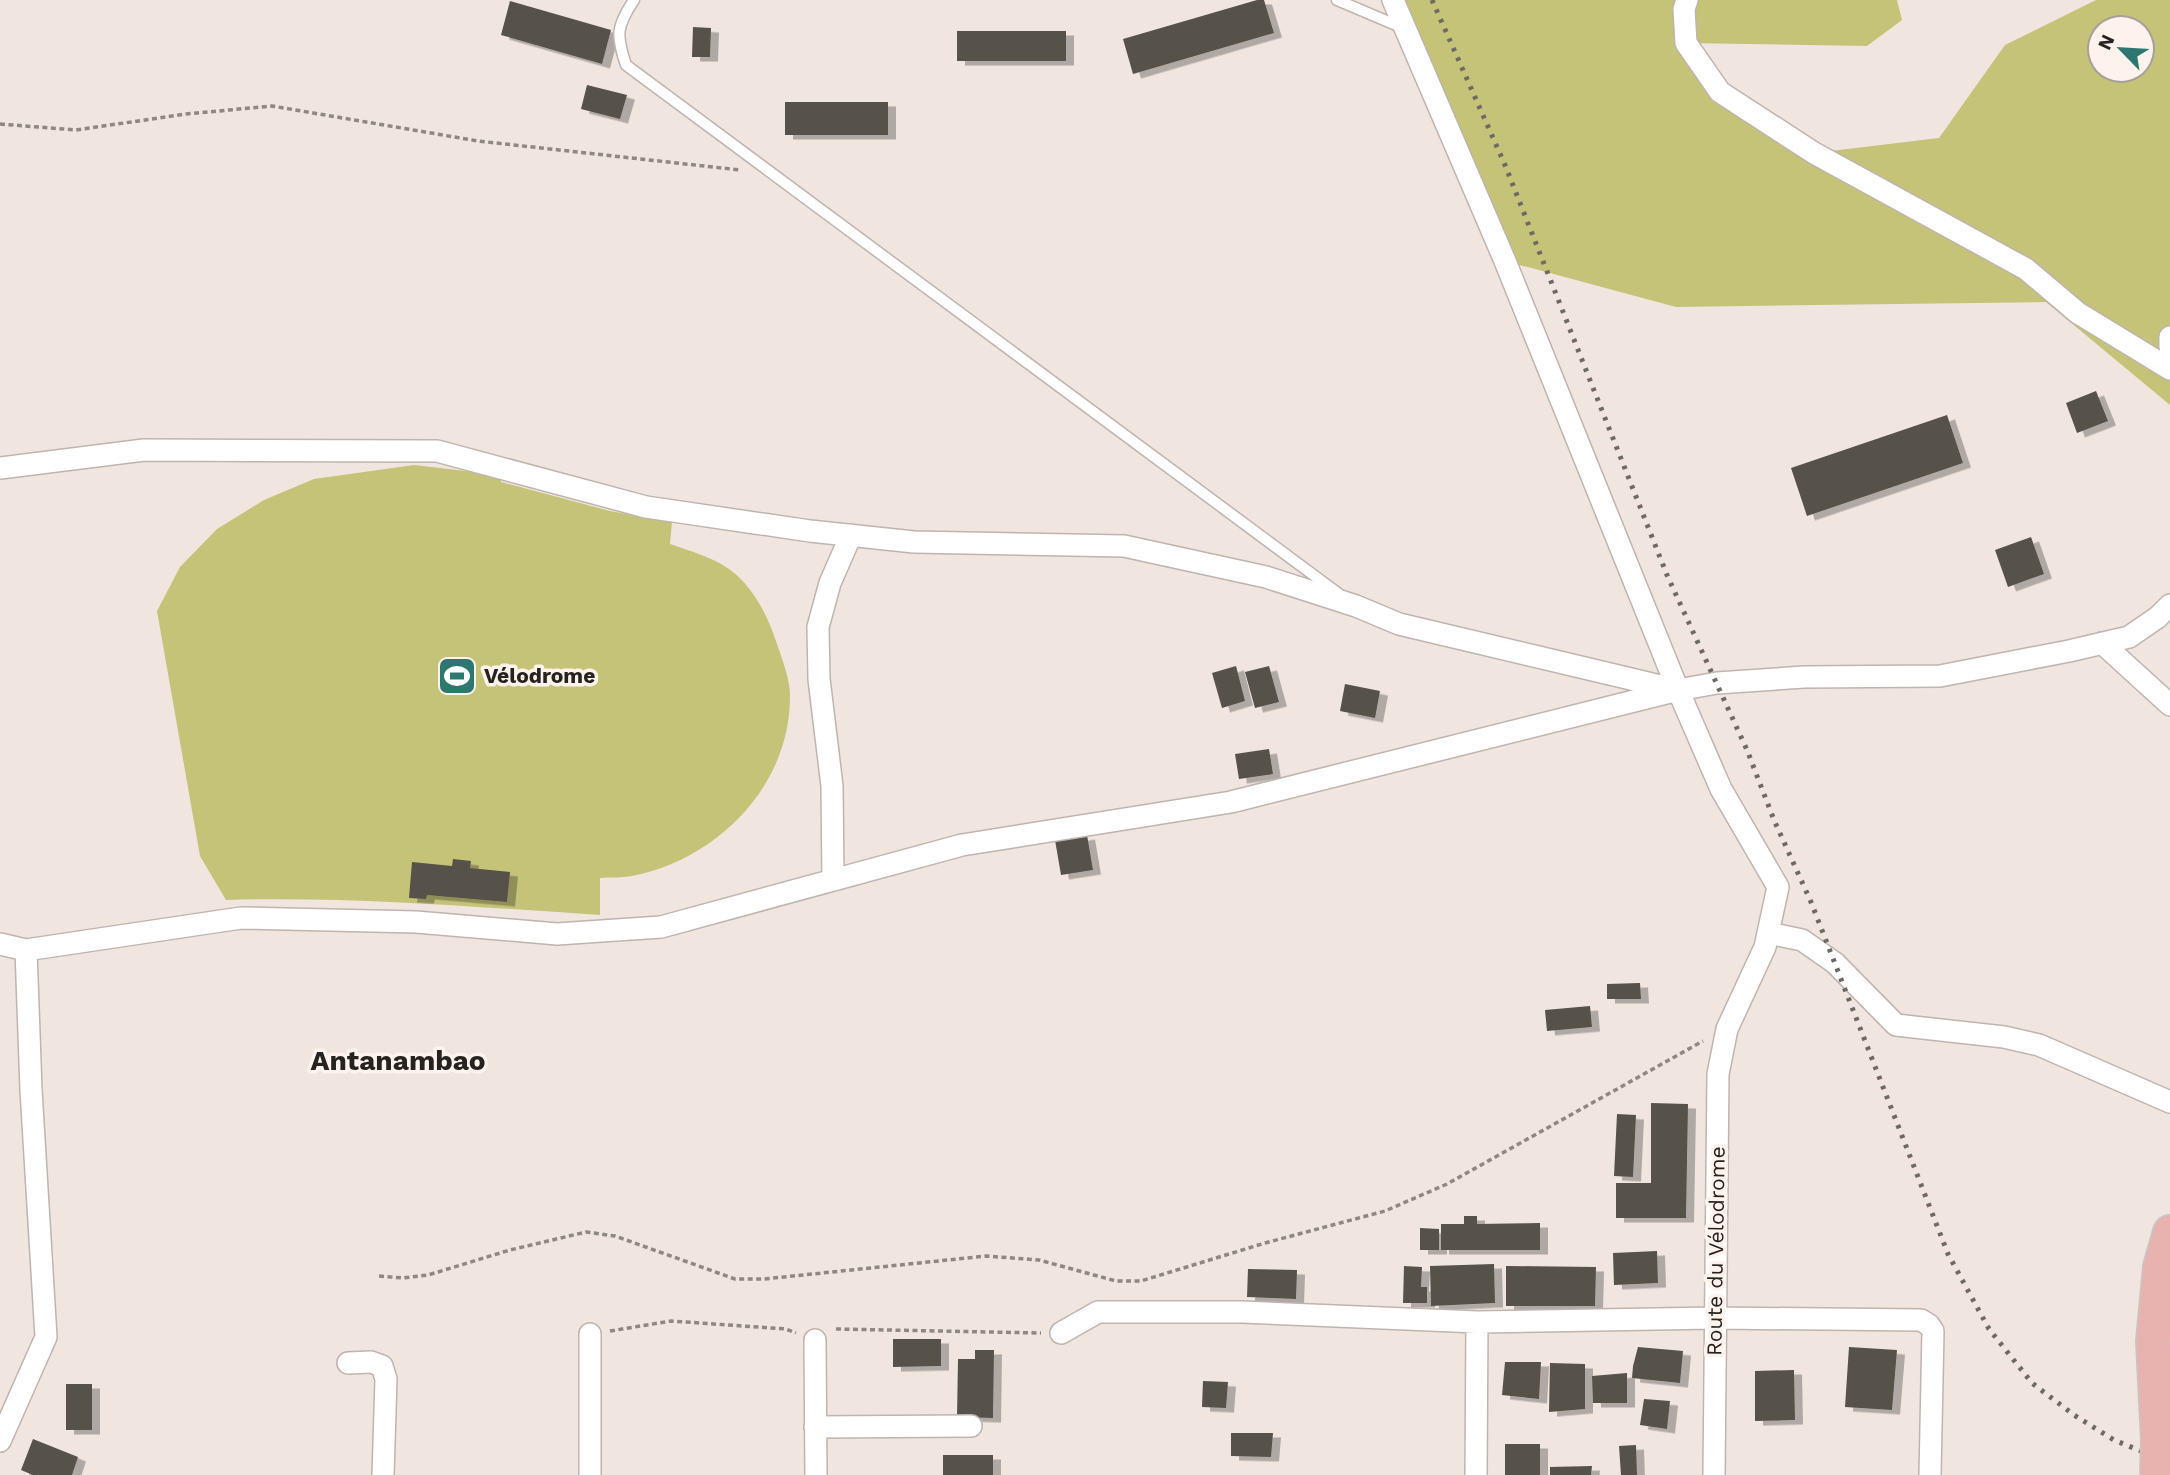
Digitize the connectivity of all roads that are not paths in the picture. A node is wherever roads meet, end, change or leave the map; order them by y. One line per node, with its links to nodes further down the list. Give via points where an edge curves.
1 (634, 0): 12 (lane, via 617,39 626,65)
2 (1337, 0): 5 (lane)
3 (1393, 0): 5 (street, Route du Vélodrome)
4 (1687, 0): 8 (street, via 1686,43 1720,92 1814,153 2026,269 2078,313)
5 (1405, 29): 14 (street, Route du Vélodrome, via 1505,261)
6 (2170, 337): 7 (street)
7 (2170, 347)
8 (2170, 369)
9 (0, 468): 10 (street, via 144,450 437,451 646,507)
10 (851, 536): 12 (street, via 1124,546 1266,577); 16 (street, via 830,583 818,627 819,679 832,786)
11 (2170, 605): 13 (street, via 2129,637)
12 (1356, 606): 14 (street, via 1399,624)
13 (2102, 643): 14 (street, via 1940,676 1804,677); 15 (street)
14 (1678, 690): 16 (street, via 1231,802 962,845); 17 (street, Route du Vélodrome, via 1721,789 1778,887)
15 (2170, 705)
16 (833, 880): 19 (street, via 661,927 557,934 416,922 241,918)
17 (1768, 933): 20 (street, via 1802,940 1835,963 1896,1025 2039,1045); 22 (street, Route du Vélodrome, via 1727,1028 1718,1074)
18 (0, 944): 19 (street)
19 (26, 950): 30 (street, via 46,1337)
20 (2170, 1102)
21 (2170, 1232): 37 (main road, bridge, via 2160,1266 2153,1341)
22 (1714, 1318): 23 (street); 35 (street, Route du Vélodrome); 36 (street, via 1921,1320 1929,1325 1933,1331)
23 (1477, 1322): 24 (street, via 1242,1312 1098,1312); 34 (street)
24 (1061, 1333)
25 (590, 1334): 32 (street)
26 (814, 1340): 29 (street)
27 (348, 1363): 31 (street, via 382,1366 386,1378)
28 (971, 1426): 29 (street)
29 (815, 1427): 33 (street)
30 (0, 1440)
31 (383, 1475)
32 (590, 1475)
33 (816, 1475)
34 (1476, 1475)
35 (1714, 1475)
36 (1930, 1475)
37 (2157, 1475)

